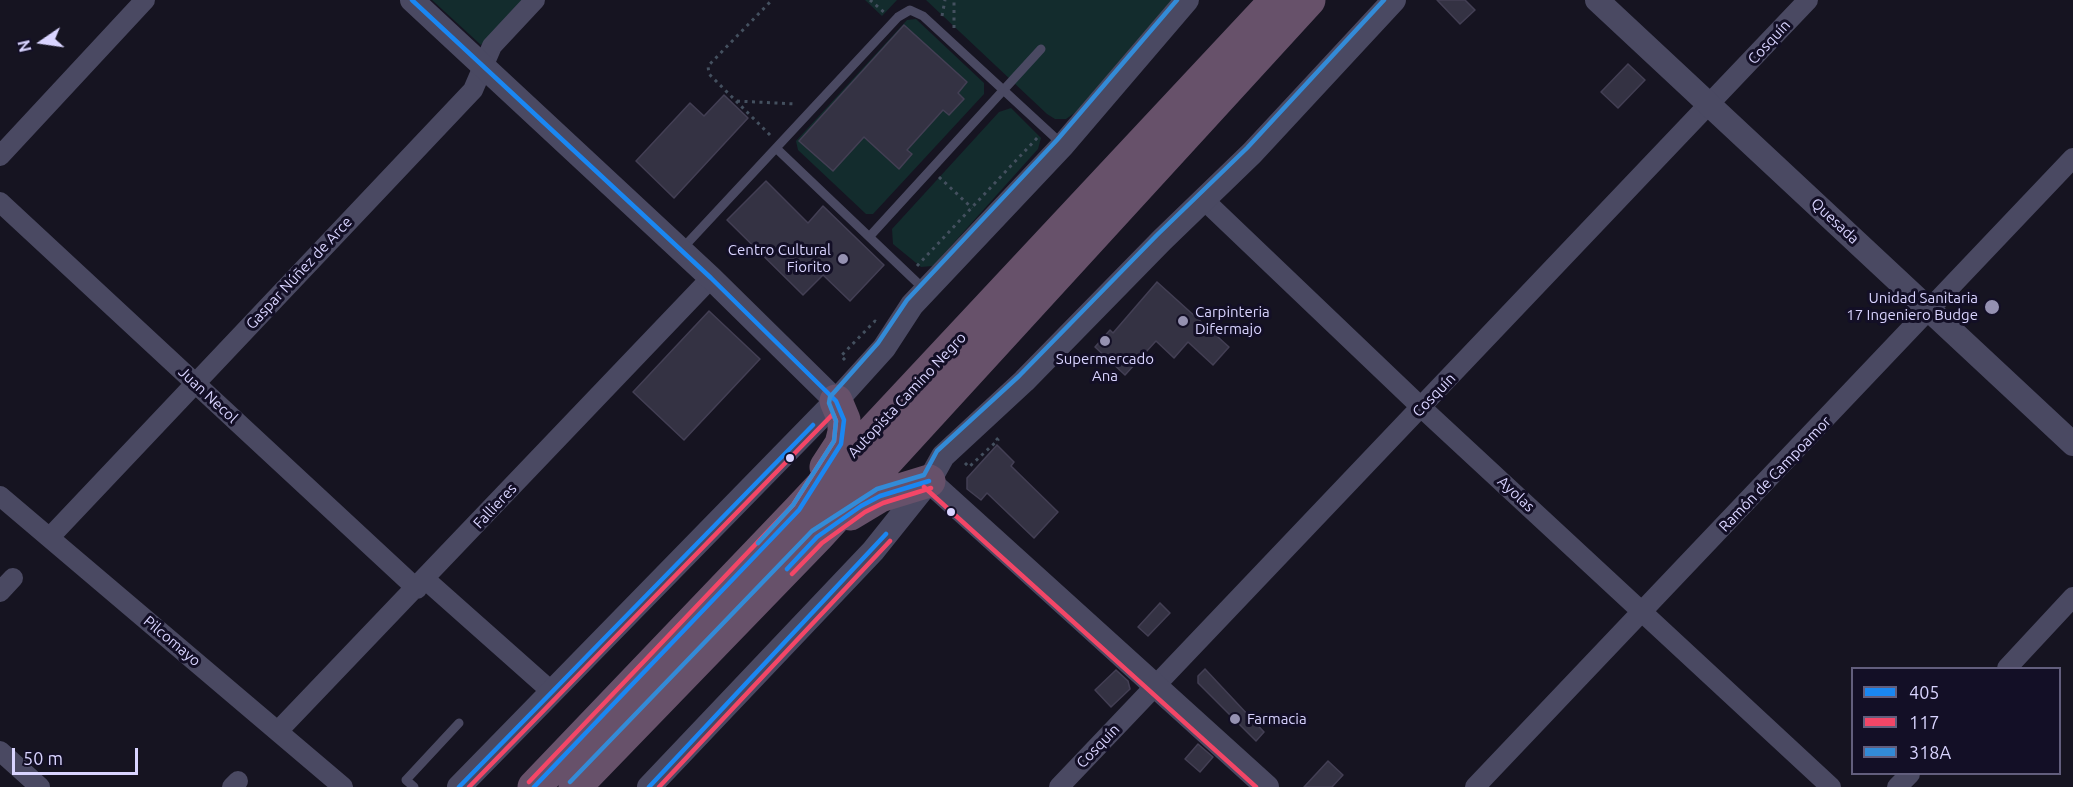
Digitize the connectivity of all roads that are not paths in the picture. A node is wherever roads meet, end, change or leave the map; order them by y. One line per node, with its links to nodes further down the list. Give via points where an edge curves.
1 (145, 0): 16 (street)
2 (412, 0): 11 (street)
3 (536, 0): 11 (street, Gaspar Núñez de Arce, via 492,46)
4 (1187, 0): 14 (street)
5 (1276, 0): 31 (highway, Autopista Camino Negro)
6 (1309, 0): 33 (highway, Autopista Camino Negro)
7 (1394, 0): 18 (street, via 1252,153)
8 (1597, 0): 13 (street, Quesada)
9 (1808, 0): 13 (street, Cosquín)
10 (1041, 49): 12 (lane)
11 (483, 67): 21 (street); 25 (street, Gaspar Núñez de Arce, via 472,90)
12 (1004, 91): 14 (lane); 15 (lane, via 917,11 904,12); 20 (lane)
13 (1709, 105): 24 (street, Quesada); 27 (street, Cosquín)
14 (1063, 145): 23 (street, via 981,214)
15 (778, 147): 20 (lane); 21 (lane)
16 (0, 156)
17 (2073, 158): 24 (street, Ramón de Campoamor)
18 (1203, 199): 27 (street, Ayolas); 29 (street, via 1024,381 964,434 943,456)
19 (0, 202): 25 (street, Juan Necol)
20 (870, 237): 23 (lane)
21 (681, 250): 22 (street)
22 (711, 278): 26 (street); 34 (street, Fallieres)
23 (918, 282): 26 (street, via 912,305 884,348)
24 (1931, 310): 28 (street, Quesada); 36 (street, Ramón de Campoamor)
25 (195, 383): 32 (street, Gaspar Núñez de Arce); 34 (street, Juan Necol)
26 (836, 400): 31 (highway, via 844,420 841,444); 39 (street)
27 (1422, 408): 36 (street, Ayolas); 38 (street, Cosquín)
28 (2073, 444)
29 (929, 481): 33 (highway, via 880,495); 38 (street); 50 (street, via 873,551)
30 (0, 496): 32 (street, Pilcomayo)
31 (799, 510): 48 (highway, Autopista Camino Negro)
32 (50, 537): 41 (street, Pilcomayo)
33 (817, 537): 49 (highway, Autopista Camino Negro)
34 (421, 584): 39 (street, Juan Necol); 41 (street, Fallieres)
35 (2073, 597): 37 (street)
36 (1643, 612): 53 (street, Ramón de Campoamor); 54 (street, Ayolas)
37 (2009, 667)
38 (1157, 684): 51 (street, Cosquín); 52 (street)
39 (551, 691): 47 (street)
40 (459, 723): 46 (lane, via 406,780)
41 (278, 731): 45 (street, Pilcomayo)
42 (0, 751): 44 (street)
43 (1909, 775): 55 (street)
44 (40, 787)
45 (343, 787)
46 (414, 787)
47 (459, 787)
48 (534, 787)
49 (575, 787)
50 (648, 787)
51 (1059, 787)
52 (1267, 787)
53 (1475, 787)
54 (1831, 787)
55 (1897, 787)

